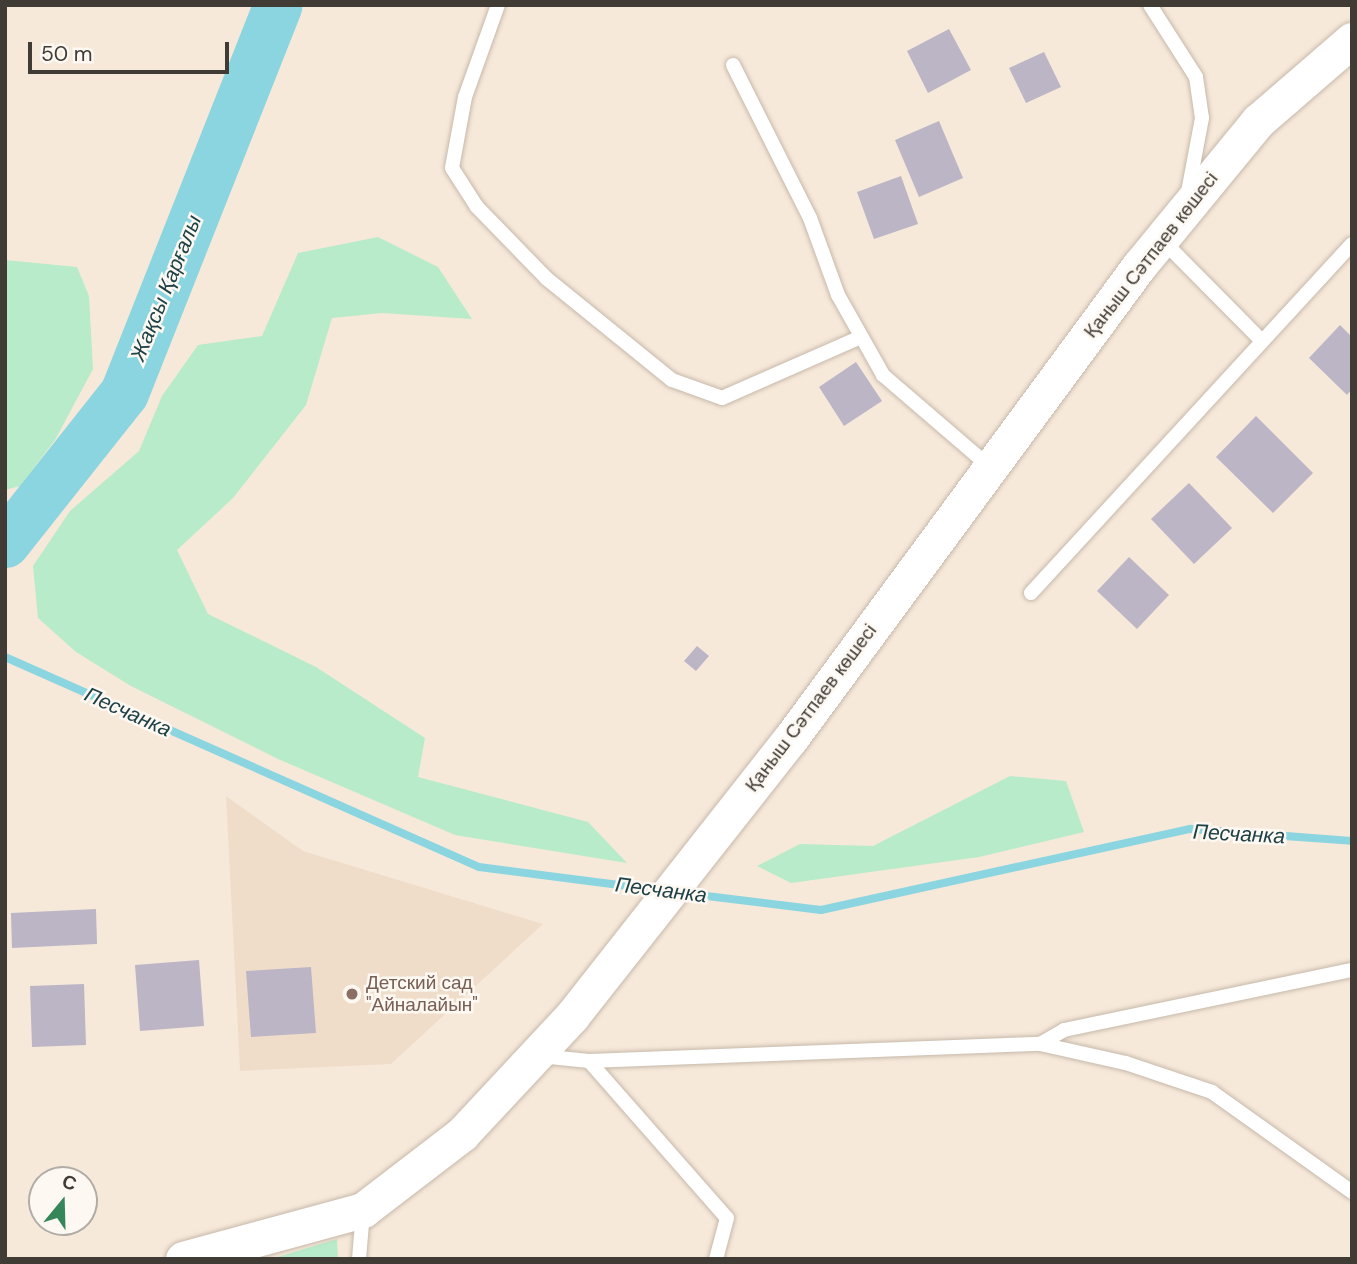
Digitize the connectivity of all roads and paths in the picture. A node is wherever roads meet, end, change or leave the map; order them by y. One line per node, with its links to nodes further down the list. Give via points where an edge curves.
1 (498, 5): 8 (lane, via 465,97 452,168 477,207 546,278 672,380 722,398)
2 (1150, 5): 5 (lane, via 1196,77 1202,118)
3 (1352, 40): 5 (street, Қаныш Сәтпаев көшесі, via 1258,121)
4 (733, 65): 8 (lane, via 810,218 838,295)
5 (1184, 211): 6 (street, Қаныш Сәтпаев көшесі)
6 (1161, 239): 9 (lane); 10 (street, Қаныш Сәтпаев көшесі)
7 (1352, 244): 9 (lane)
8 (862, 337): 10 (lane, via 883,375)
9 (1262, 341): 11 (lane)
10 (990, 467): 14 (street, Қаныш Сәтпаев көшесі, via 791,738 572,1016)
11 (1031, 593)
12 (1352, 970): 13 (lane, via 1064,1030)
13 (1040, 1044): 15 (lane); 16 (lane, via 1126,1063 1212,1092)
14 (535, 1055): 15 (lane); 17 (street, Қаныш Сәтпаев көшесі, via 462,1134)
15 (589, 1061): 20 (lane, via 727,1218)
16 (1352, 1192)
17 (363, 1210): 18 (street, Қаныш Сәтпаев көшесі); 19 (lane)
18 (191, 1258)
19 (359, 1259)
20 (716, 1259)

